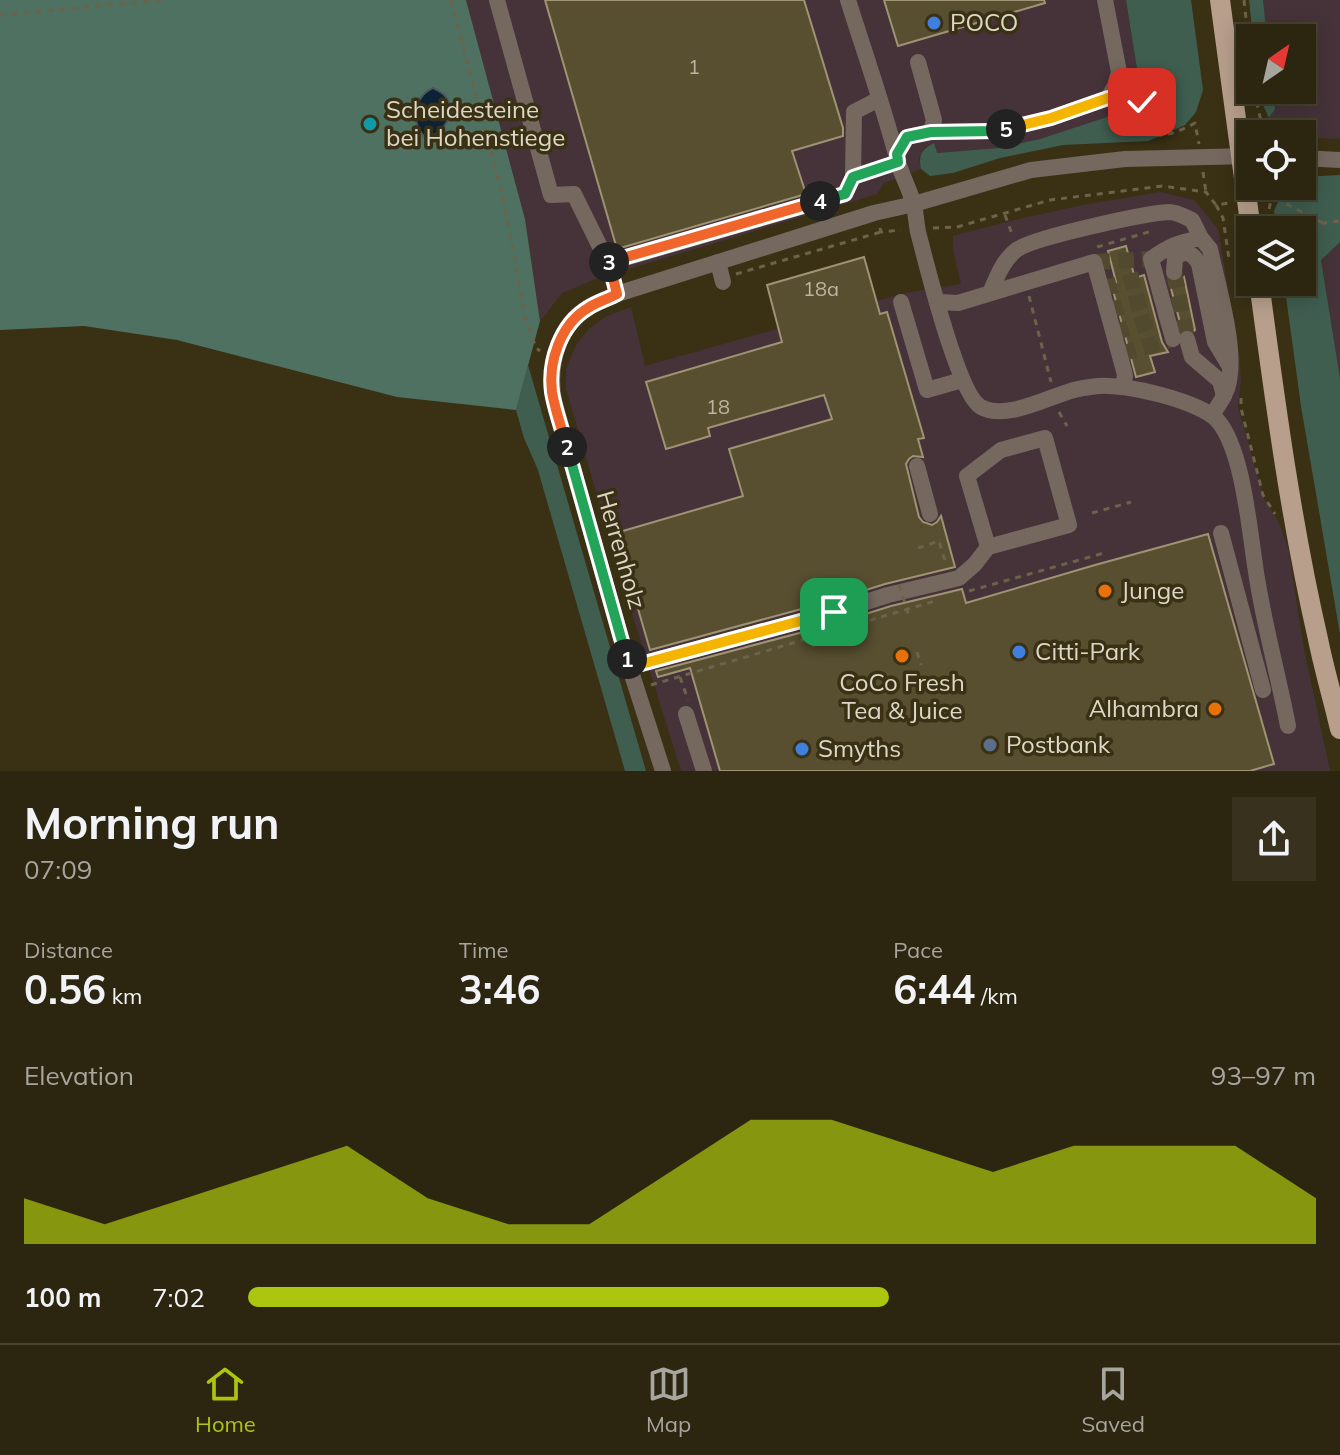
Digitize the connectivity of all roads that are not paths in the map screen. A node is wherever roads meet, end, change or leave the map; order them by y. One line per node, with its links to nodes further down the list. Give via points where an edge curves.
1 (497, 0): 16 (street, via 551,195 574,194)
2 (848, 0): 6 (street)
3 (1105, 0): 8 (street, via 1119,72 1108,98 995,131)
4 (1220, 0): 7 (main road)
5 (918, 62): 8 (street, via 934,120)
6 (879, 99): 10 (street); 13 (street, via 854,112)
7 (1240, 120)
8 (931, 132): 10 (street, via 907,137)
9 (1236, 156): 14 (street, Herrenholz, via 1125,159 1031,170)
10 (898, 158): 13 (street); 14 (street)
11 (1316, 159): 12 (street)
12 (1340, 160)
13 (853, 177): 16 (street, via 845,194)
14 (914, 204): 19 (street, Herrenholz, via 874,213 721,274); 22 (street)
15 (1201, 238): 18 (street, via 1192,220 1173,212 1038,240 1016,249 1001,266); 23 (street, via 1210,249 1231,349); 26 (street, via 1168,246 1151,259 1180,339 1220,381)
16 (608, 263): 19 (street)
17 (1174, 272): 23 (street, via 1180,254 1195,256 1215,342)
18 (990, 293): 22 (street, via 958,303); 25 (street, via 1091,256 1124,371)
19 (617, 294): 34 (street, Herrenholz, via 586,309 569,325 553,361 551,388)
20 (1261, 296): 38 (main road, via 1299,542)
21 (901, 302): 24 (street, via 927,390)
22 (938, 302): 24 (street)
23 (1230, 368): 26 (street)
24 (962, 380): 25 (street, via 980,407 999,412 1097,386)
25 (1123, 387): 27 (street, via 1197,406)
26 (1224, 396): 27 (street)
27 (1212, 415): 32 (street, via 1234,452)
28 (917, 466): 29 (street)
29 (930, 514)
30 (1221, 533): 33 (street)
31 (988, 547): 31 (street, via 1069,525 1045,438 1001,450 967,476); 34 (street, via 959,578)
32 (1257, 582): 33 (street); 37 (street)
33 (1237, 589): 35 (street)
34 (630, 667): 39 (street, Herrenholz)
35 (1263, 690)
36 (686, 714): 40 (street)
37 (1288, 726)
38 (1340, 729)
39 (663, 771)
40 (704, 771)

